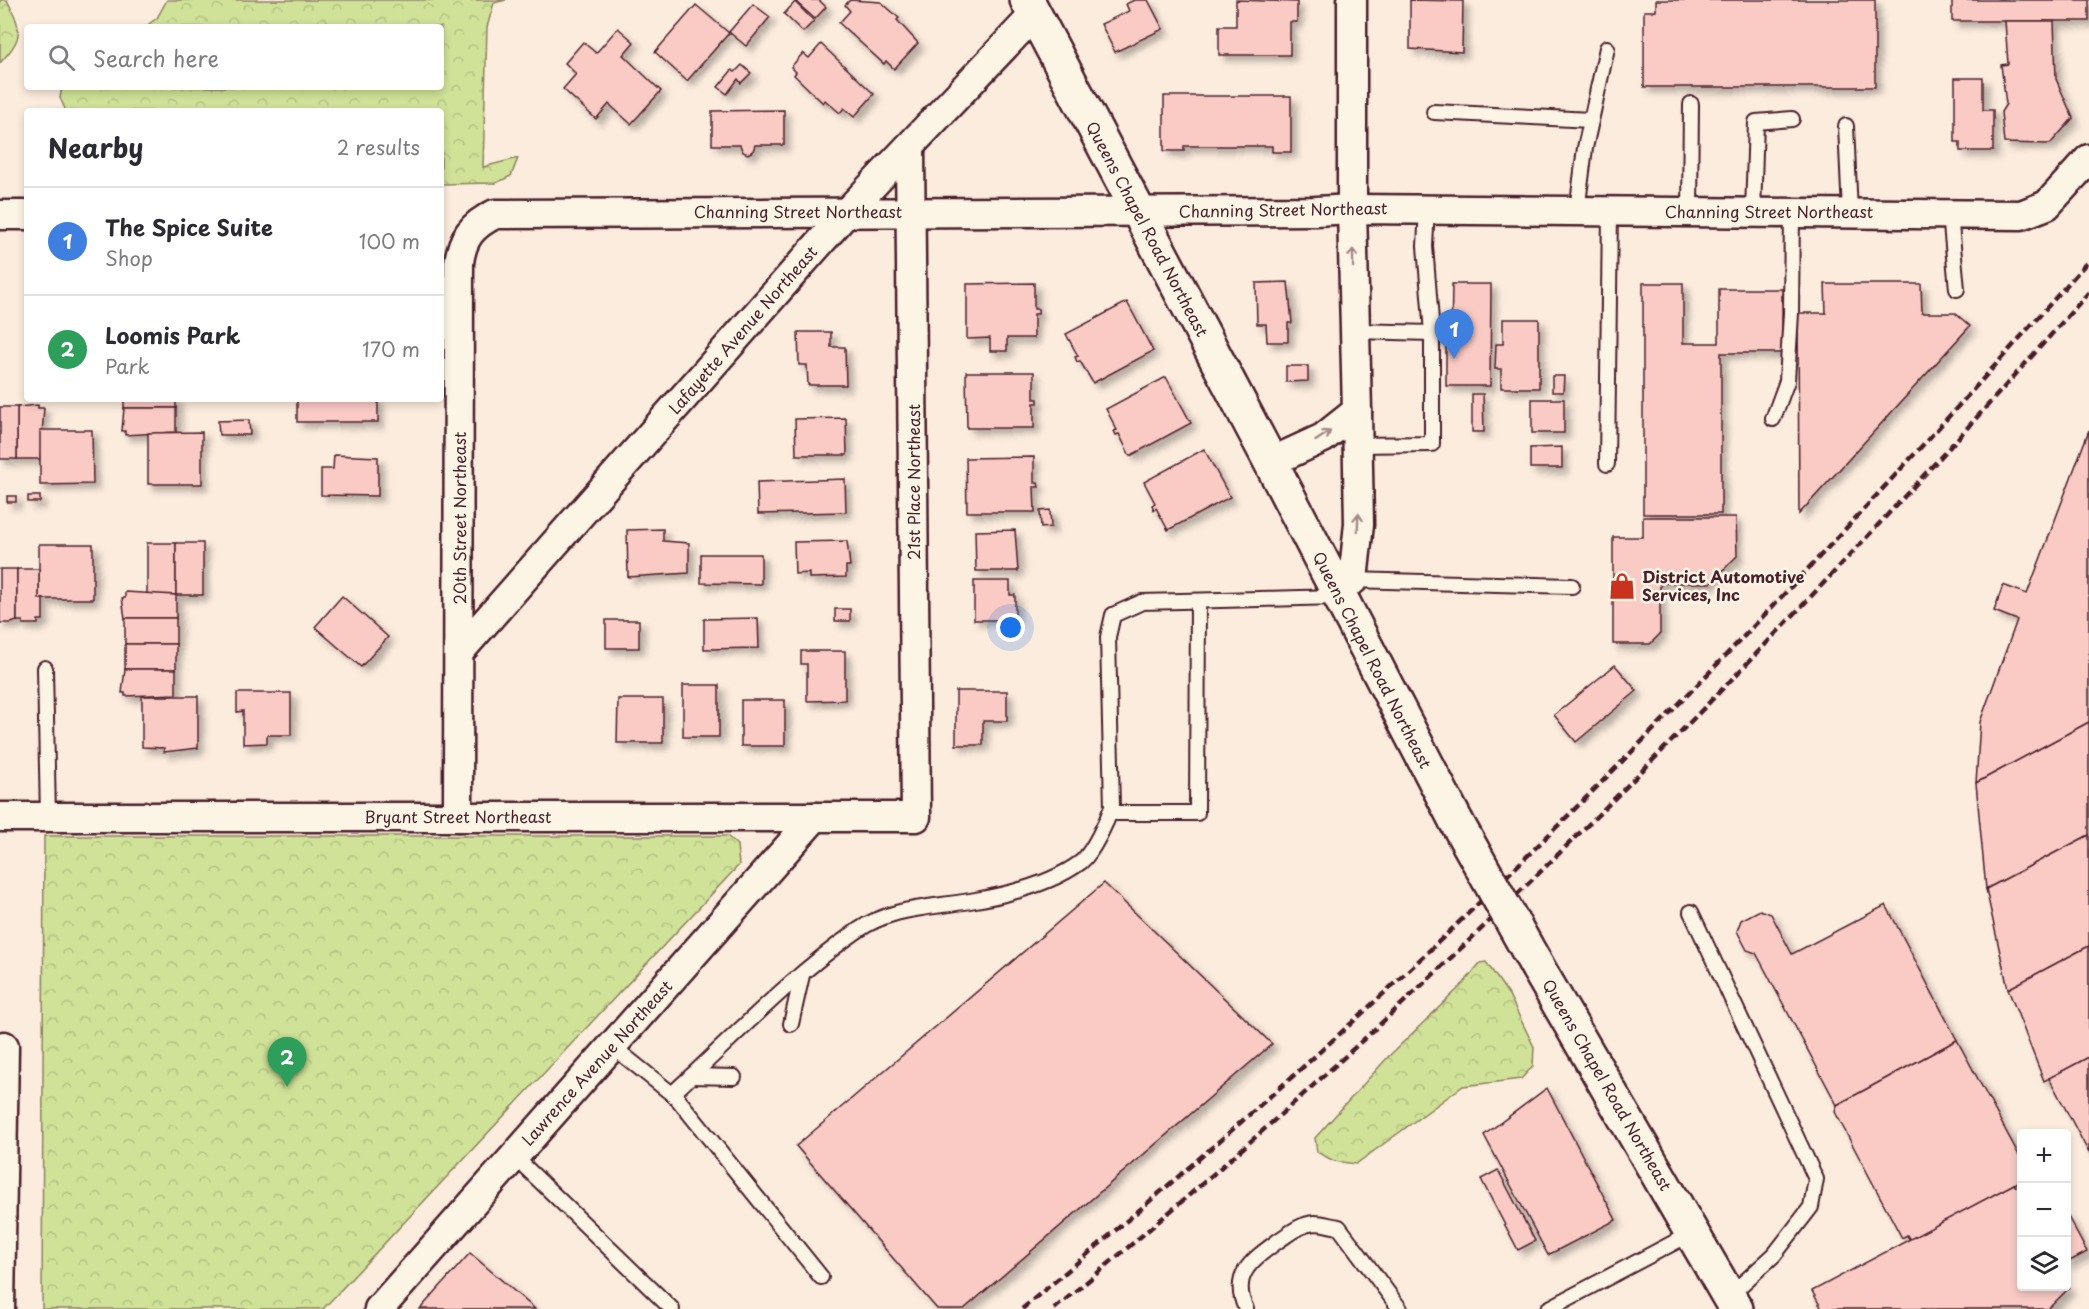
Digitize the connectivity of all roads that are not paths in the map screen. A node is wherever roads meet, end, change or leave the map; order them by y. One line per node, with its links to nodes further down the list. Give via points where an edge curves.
1 (1352, 0): 11 (street)
2 (1031, 8): 9 (street, Lafayette Avenue Northeast); 14 (street, Queens Chapel Road Northeast)
3 (1608, 48): 7 (lane)
4 (1690, 105): 18 (lane)
5 (1434, 112): 7 (lane)
6 (1792, 119): 19 (lane, via 1756,122)
7 (1591, 120): 15 (lane)
8 (1846, 126): 21 (lane)
9 (910, 148): 13 (street, 21st Place Northeast); 17 (street, Lafayette Avenue Northeast)
10 (2083, 165): 22 (street, Channing Street Northeast, via 2047,205 2021,215)
11 (1352, 208): 12 (street, Channing Street Northeast); 14 (street, Channing Street Northeast); 27 (street, one-way to 11)
12 (1426, 209): 15 (street, Channing Street Northeast); 28 (lane)
13 (912, 211): 14 (street, Channing Street Northeast); 17 (street, Channing Street Northeast); 44 (street, 21st Place Northeast)
14 (1138, 211): 32 (street, Queens Chapel Road Northeast)
15 (1577, 211): 16 (street, Channing Street Northeast)
16 (1610, 211): 18 (street, Channing Street Northeast); 33 (lane)
17 (847, 212): 25 (street, Channing Street Northeast, via 495,214); 37 (street, Lafayette Avenue Northeast)
18 (1690, 212): 19 (street, Channing Street Northeast)
19 (1753, 213): 20 (street, Channing Street Northeast)
20 (1792, 213): 21 (street, Channing Street Northeast); 30 (lane, via 1787,381)
21 (1850, 213): 22 (street, Channing Street Northeast)
22 (1950, 214): 26 (lane)
23 (0, 215): 24 (street)
24 (24, 215)
25 (476, 224): 37 (street, 20th Street Northeast, via 461,249 459,263)
26 (1957, 289)
27 (1355, 331): 28 (lane); 29 (street)
28 (1432, 333): 31 (lane, via 1432,444)
29 (1358, 411): 31 (street); 32 (street, one-way to 29, via 1323,438)
30 (1773, 419)
31 (1357, 445): 34 (street, one-way to 31, via 1359,524)
32 (1271, 462): 34 (street, Queens Chapel Road Northeast)
33 (1607, 464)
34 (1341, 585): 35 (lane); 36 (lane); 54 (street, Queens Chapel Road Northeast, bridge, via 1456,821)
35 (1572, 586)
36 (1198, 601): 39 (lane, via 1142,602 1113,615 1108,637); 39 (lane, via 1197,813)
37 (460, 651): 42 (street, 20th Street Northeast)
38 (45, 668): 41 (lane)
39 (1110, 813): 46 (lane, via 1082,861 1044,881 970,901 887,914 858,930)
40 (0, 817): 41 (street, Bryant Street Northeast)
41 (48, 817): 42 (street, Bryant Street Northeast)
42 (458, 817): 43 (street, Bryant Street Northeast)
43 (815, 817): 44 (street, Bryant Street Northeast); 49 (street, Lawrence Avenue Northeast)
44 (916, 817)
45 (1691, 912): 56 (lane, via 1816,1179 1811,1207)
46 (802, 975): 47 (lane); 50 (lane)
47 (792, 1024)
48 (2, 1044): 57 (street)
49 (612, 1046): 52 (lane); 53 (street, Lawrence Avenue Northeast)
50 (691, 1076): 51 (lane); 52 (lane)
51 (734, 1077)
52 (672, 1094): 55 (lane)
53 (514, 1156): 58 (street, Lawrence Avenue Northeast); 59 (lane)
54 (1692, 1233): 56 (street, Queens Chapel Road Northeast); 62 (lane)
55 (821, 1277)
56 (1733, 1302)
57 (0, 1309)
58 (379, 1309)
59 (672, 1309)
60 (1246, 1309): 61 (lane, via 1240,1296 1241,1280 1250,1262 1298,1227 1317,1223 1339,1227)
61 (1400, 1309)
62 (1548, 1309)

